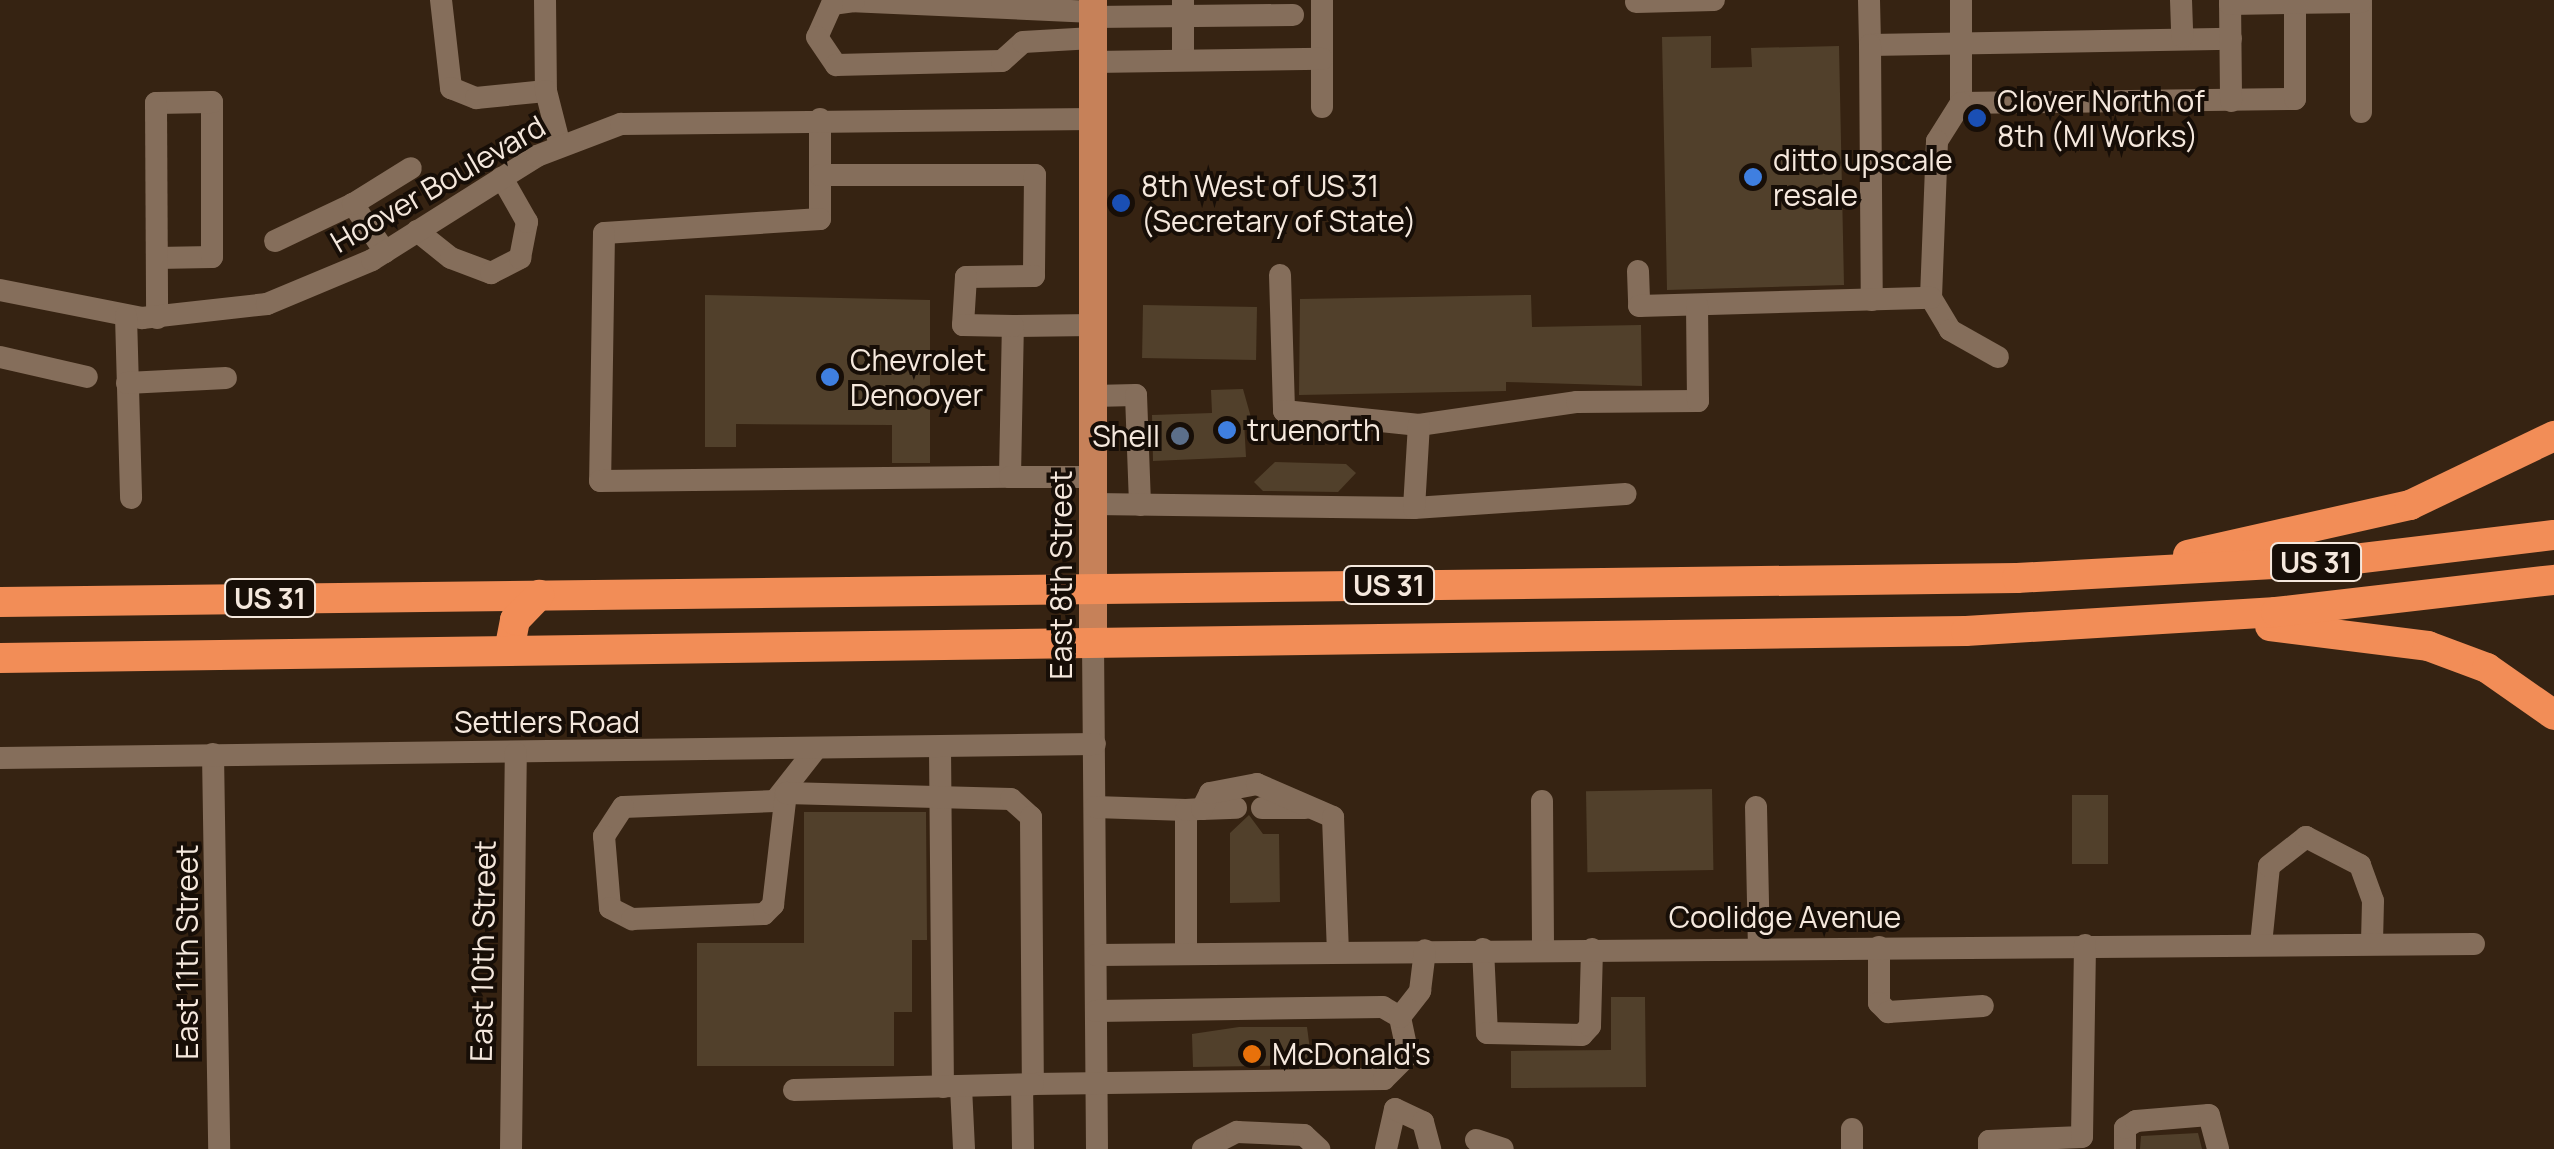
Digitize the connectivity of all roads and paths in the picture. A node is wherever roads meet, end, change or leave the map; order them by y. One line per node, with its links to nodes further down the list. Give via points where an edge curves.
1 (441, 0): 23 (street, via 451,88 476,98)
2 (545, 0): 23 (street)
3 (1322, 0): 21 (street)
4 (1714, 0): 10 (street)
5 (1870, 0): 18 (street)
6 (1961, 0): 19 (street)
7 (2181, 0): 16 (street)
8 (2361, 1): 12 (street); 27 (street)
9 (1016, 2): 15 (street); 20 (street); 20 (street, via 832,4 817,38 836,65 1002,60)
10 (1636, 2)
11 (2230, 2): 12 (street); 17 (street)
12 (2294, 2): 24 (street, via 2295,99)
13 (1183, 8): 14 (street); 15 (street); 22 (street)
14 (1293, 15)
15 (1092, 26): 20 (street); 22 (street); 28 (main road, East 8th Street)
16 (2182, 37): 17 (street); 19 (street)
17 (2231, 39): 24 (street)
18 (1870, 44): 19 (street); 43 (street)
19 (1962, 45): 25 (street)
20 (1016, 48)
21 (1322, 59): 22 (street); 26 (street)
22 (1183, 60)
23 (546, 91): 30 (street)
24 (2231, 101): 25 (street)
25 (1961, 103): 42 (street, via 1937,141)
26 (1322, 106)
27 (2361, 112)
28 (1093, 119): 29 (street, Hoover Boulevard); 47 (main road, East 8th Street)
29 (820, 120): 30 (street, Hoover Boulevard, via 621,124); 32 (street)
30 (560, 146): 33 (street, Hoover Boulevard)
31 (411, 168): 34 (street)
32 (820, 174): 48 (street, via 1035,175 1034,276 966,276 963,325); 57 (street, via 820,219 604,234 600,481)
33 (502, 178): 35 (street, Hoover Boulevard); 35 (street, via 527,222 520,258 491,273 451,258)
34 (353, 204): 36 (street); 37 (street)
35 (417, 231): 37 (street, Hoover Boulevard)
36 (274, 241)
37 (384, 252): 46 (street, Hoover Boulevard, via 267,304)
38 (157, 258): 38 (street, via 156,104 212,102 212,257); 46 (street)
39 (1638, 271): 44 (street, via 1638,306)
40 (1280, 275): 55 (street, via 1284,411)
41 (0, 290): 45 (street, Hoover Boulevard)
42 (1930, 298): 43 (street); 50 (street, via 1950,330)
43 (1872, 300): 44 (street)
44 (1697, 305): 55 (street, via 1698,401 1577,402)
45 (126, 316): 46 (street, Hoover Boulevard); 53 (street)
46 (157, 318)
47 (1093, 325): 48 (street); 54 (main road, East 8th Street)
48 (1013, 326): 57 (street)
49 (0, 358): 51 (street)
50 (1998, 358)
51 (87, 377)
52 (226, 378): 53 (street)
53 (128, 383): 60 (street)
54 (1093, 396): 58 (main road, East 8th Street); 61 (street, via 1136,395)
55 (1419, 425): 62 (street)
56 (2554, 436): 64 (highway, via 2376,515)
57 (1010, 477): 58 (street)
58 (1093, 490): 61 (street); 67 (main road, East 8th Street)
59 (1626, 494): 62 (street)
60 (131, 498)
61 (1140, 504): 62 (street)
62 (1414, 508)
63 (2554, 535): 64 (highway, US 31)
64 (2077, 577): 66 (highway, US 31)
65 (2554, 580): 70 (highway, US 31)
66 (1684, 582): 67 (highway, US 31); 71 (highway, via 1677,619 1458,622)
67 (1094, 587): 68 (highway, US 31); 72 (main road, East 8th Street)
68 (540, 595): 69 (highway, US 31); 73 (highway, via 516,620)
69 (0, 602)
70 (2192, 619): 71 (highway, US 31); 75 (highway, via 2428,646 2487,668)
71 (1403, 639): 72 (highway, US 31)
72 (1093, 640): 73 (highway, US 31); 76 (street, East 8th Street)
73 (509, 651): 74 (highway, US 31)
74 (0, 658)
75 (2554, 716)
76 (1095, 744): 77 (street, Settlers Road); 85 (street, East 8th Street)
77 (940, 748): 78 (street, Settlers Road); 83 (street)
78 (815, 750): 79 (street, Settlers Road); 82 (street)
79 (516, 753): 80 (street, Settlers Road); 116 (street, East 10th Street)
80 (213, 754): 81 (street, Settlers Road); 115 (street, East 11th Street)
81 (0, 758)
82 (786, 794): 82 (street, via 623,807 604,836 610,908 632,919 764,914 773,904); 83 (street)
83 (941, 796): 109 (street, via 1011,800 1031,817); 110 (street)
84 (1542, 800): 97 (street)
85 (1096, 807): 90 (street); 103 (street, East 8th Street)
86 (1756, 807): 96 (street)
87 (1236, 808): 90 (street)
88 (1262, 808): 89 (street)
89 (1305, 808): 90 (street, via 1257,784 1210,793); 99 (street, via 1324,809 1337,830)
90 (1194, 809): 102 (street)
91 (2372, 943): 92 (street, Coolidge Avenue); 92 (street, via 2373,901 2360,864 2306,837 2269,866); 93 (street, Coolidge Avenue)
92 (2260, 944): 94 (street, Coolidge Avenue)
93 (2474, 944)
94 (2085, 945): 95 (street, Coolidge Avenue); 114 (street)
95 (1880, 946): 96 (street, Coolidge Avenue); 104 (street, via 1888,1012)
96 (1759, 948): 98 (street, Coolidge Avenue)
97 (1543, 949): 98 (street, Coolidge Avenue); 101 (street, Coolidge Avenue)
98 (1592, 949): 101 (street, via 1590,1026 1582,1035 1487,1033)
99 (1338, 950): 100 (street, Coolidge Avenue); 102 (street, Coolidge Avenue)
100 (1426, 950): 101 (street, Coolidge Avenue); 106 (street, via 1420,991)
101 (1483, 950)
102 (1186, 952): 103 (street, Coolidge Avenue)
103 (1096, 955): 105 (street, East 8th Street)
104 (1983, 1006)
105 (1096, 1012): 106 (street, via 1383,1008); 108 (street, East 8th Street)
106 (1400, 1017): 107 (street, via 1408,1055)
107 (1384, 1080): 108 (street); 112 (street)
108 (1097, 1082): 109 (street); 119 (street, East 8th Street)
109 (1027, 1085): 110 (street); 118 (street)
110 (952, 1087): 111 (street); 117 (street)
111 (794, 1090)
112 (1395, 1110): 122 (street); 123 (street, via 1424,1122)
113 (1476, 1140): 124 (street)
114 (2083, 1143): 125 (street, via 1988,1141)
115 (219, 1149)
116 (512, 1149)
117 (964, 1149)
118 (1023, 1149)
119 (1097, 1149)
120 (1203, 1149): 121 (street, via 1237,1132 1304,1135)
121 (1319, 1149)
122 (1386, 1149)
123 (1430, 1149)
124 (1503, 1149)
125 (1989, 1149)
126 (2126, 1149): 127 (street, via 2125,1128 2136,1121 2209,1115)
127 (2218, 1149)

